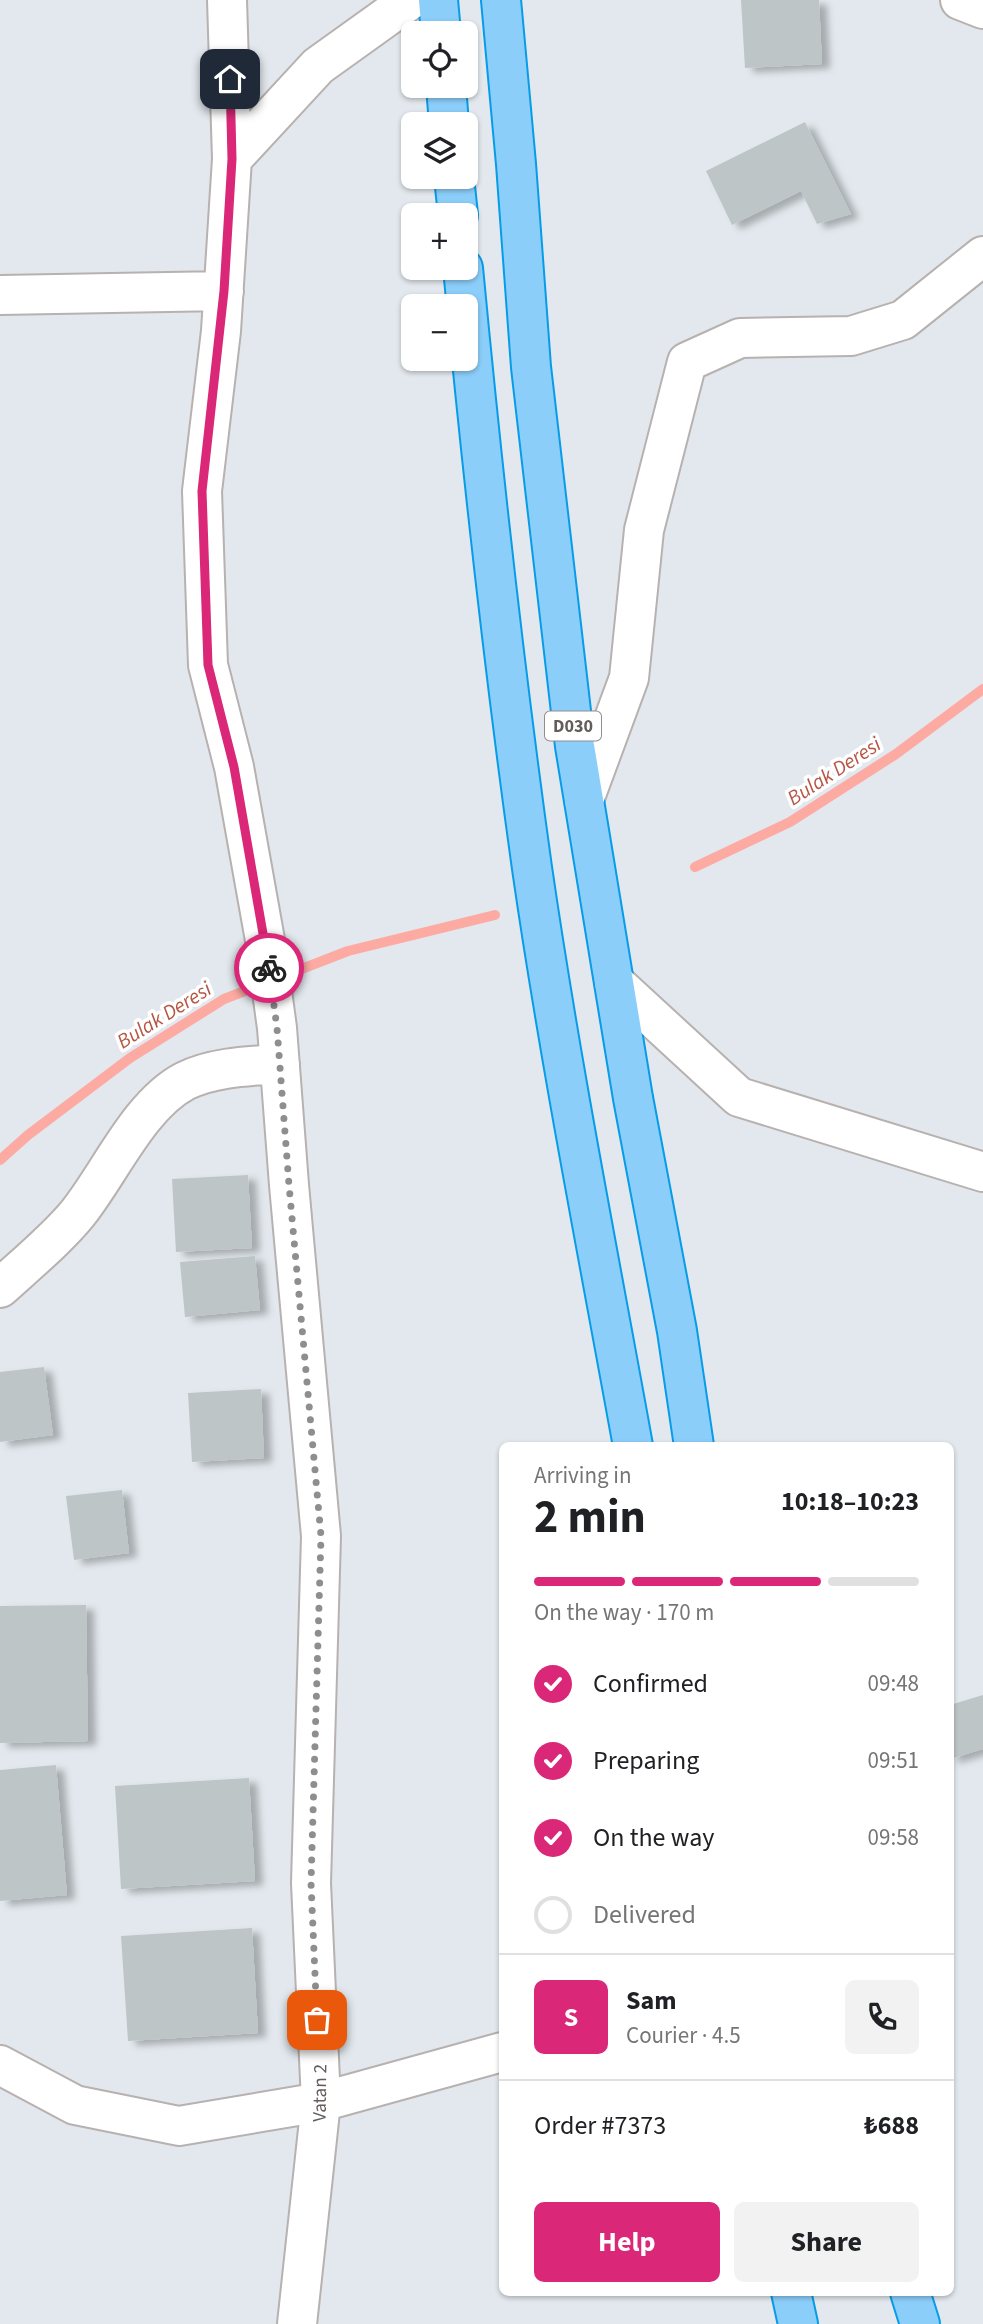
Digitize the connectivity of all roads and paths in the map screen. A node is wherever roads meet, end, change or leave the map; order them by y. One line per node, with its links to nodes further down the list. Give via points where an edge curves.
1 (228, 0): 8 (street, Vatan 2)
2 (411, 0): 8 (street, via 318,66)
3 (438, 0): 7 (highway)
4 (500, 0): 13 (highway, D030, via 531,367)
5 (960, 0): 6 (street)
6 (983, 9)
7 (440, 21)
8 (232, 159): 11 (street, Vatan 2)
9 (983, 256): 13 (street, via 903,320 851,335 740,338 687,362 644,530 629,678)
10 (464, 280): 18 (highway, via 505,671 529,845)
11 (224, 291): 12 (street); 15 (street, Vatan 2, via 202,491 208,665 234,767)
12 (0, 295)
13 (583, 800): 14 (highway, D030)
14 (614, 982): 16 (street, via 739,1097); 19 (highway, D030)
15 (279, 1046): 17 (street, via 248,1066 184,1082 155,1104 77,1215); 22 (street, Vatan 2, via 321,1536 311,1883)
16 (983, 1172)
17 (0, 1288)
18 (632, 1442)
19 (693, 1442)
20 (499, 2053): 22 (street)
21 (0, 2065): 22 (street, via 75,2105 179,2126)
22 (321, 2102): 25 (street, Vatan 2)
23 (792, 2296): 26 (highway)
24 (911, 2296): 27 (highway)
25 (297, 2324)
26 (798, 2324)
27 (920, 2324)

